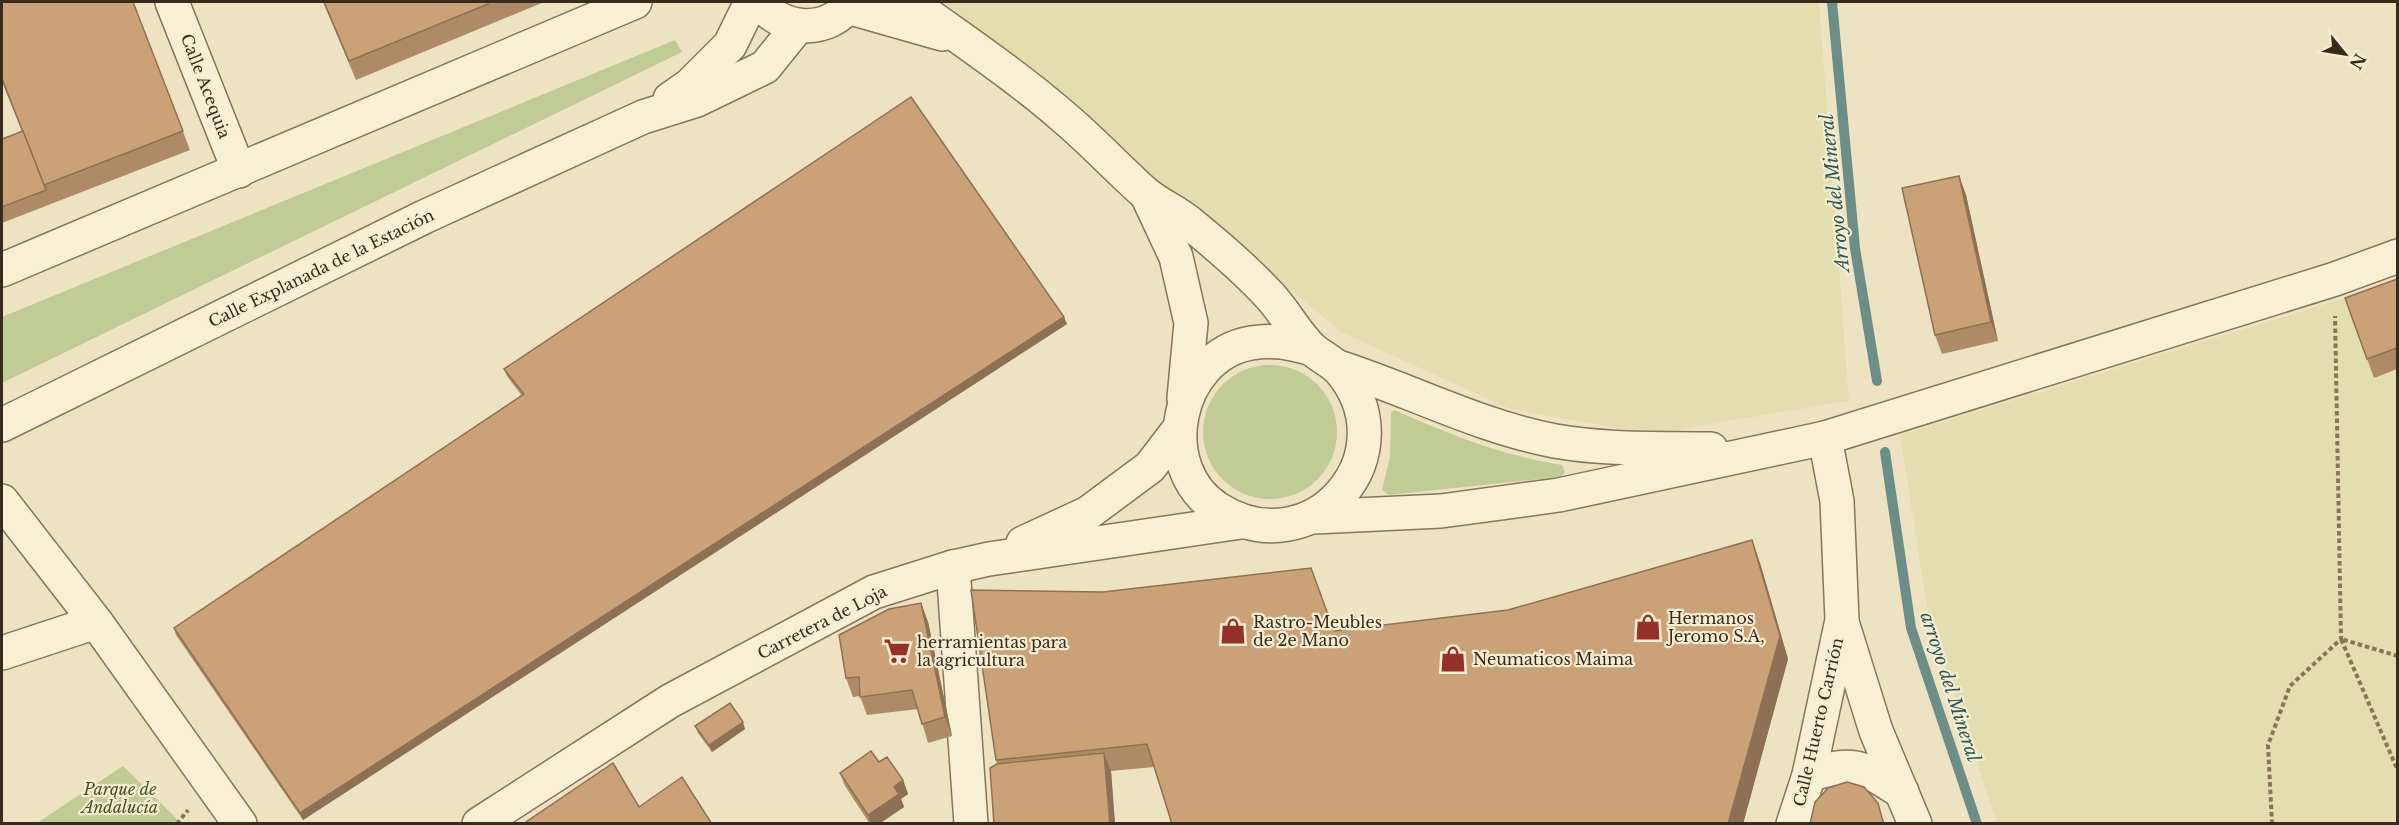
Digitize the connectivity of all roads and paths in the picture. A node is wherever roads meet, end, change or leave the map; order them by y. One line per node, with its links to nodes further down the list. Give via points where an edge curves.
1 (172, 2): 10 (street, Calle Acequia)
2 (635, 2): 10 (street)
3 (751, 2): 9 (street, Calle Explanada de la Estación, via 730,45 690,85)
4 (760, 2): 7 (street, via 781,20)
5 (910, 2): 8 (street)
6 (849, 4): 7 (street, via 833,18 816,25); 8 (street)
7 (798, 26): 9 (street, Calle Explanada de la Estación, via 765,67 697,100)
8 (964, 40): 11 (street, via 1067,119)
9 (643, 117): 17 (street, Calle Explanada de la Estación, via 424,217)
10 (239, 171): 13 (street)
11 (1147, 195): 15 (street, via 1190,223 1270,296); 16 (street, via 1176,257 1191,323)
12 (2397, 256): 14 (street)
13 (2, 270)
14 (2335, 279): 18 (street); 27 (path)
15 (1325, 358): 16 (street, via 1281,341 1249,343 1222,355 1200,375); 19 (street, via 1446,408 1552,440 1601,447); 21 (street, via 1357,394 1365,426 1361,459 1347,489)
16 (1182, 414): 22 (street, via 1182,459 1194,486 1215,508); 23 (street, via 1150,467 1088,513)
17 (2, 425)
18 (1825, 438): 19 (street); 25 (street, via 1837,501)
19 (1766, 449): 21 (street, via 1559,495 1441,511)
20 (2, 501): 26 (street)
21 (1314, 517): 22 (street, via 1269,527)
22 (1241, 522): 23 (street, Carretera de Loja)
23 (989, 559): 24 (street, Carretera de Loja)
24 (952, 567): 34 (street, Carretera de Loja, via 874,591 681,696); 35 (street)
25 (1842, 620): 31 (street, Calle Huerto Carrión); 32 (street, via 1876,731)
26 (96, 622): 28 (street); 33 (street)
27 (2341, 639): 29 (path); 30 (path); 38 (path, via 2290,686 2271,736 2268,746)
28 (2, 653)
29 (2397, 656)
30 (2397, 771)
31 (1809, 775): 32 (street, via 1838,766 1865,769); 36 (street, Calle Huerto Carrión)
32 (1902, 792): 37 (street)
33 (240, 824)
34 (478, 824)
35 (971, 824)
36 (1793, 824)
37 (1915, 824)
38 (2272, 824)

